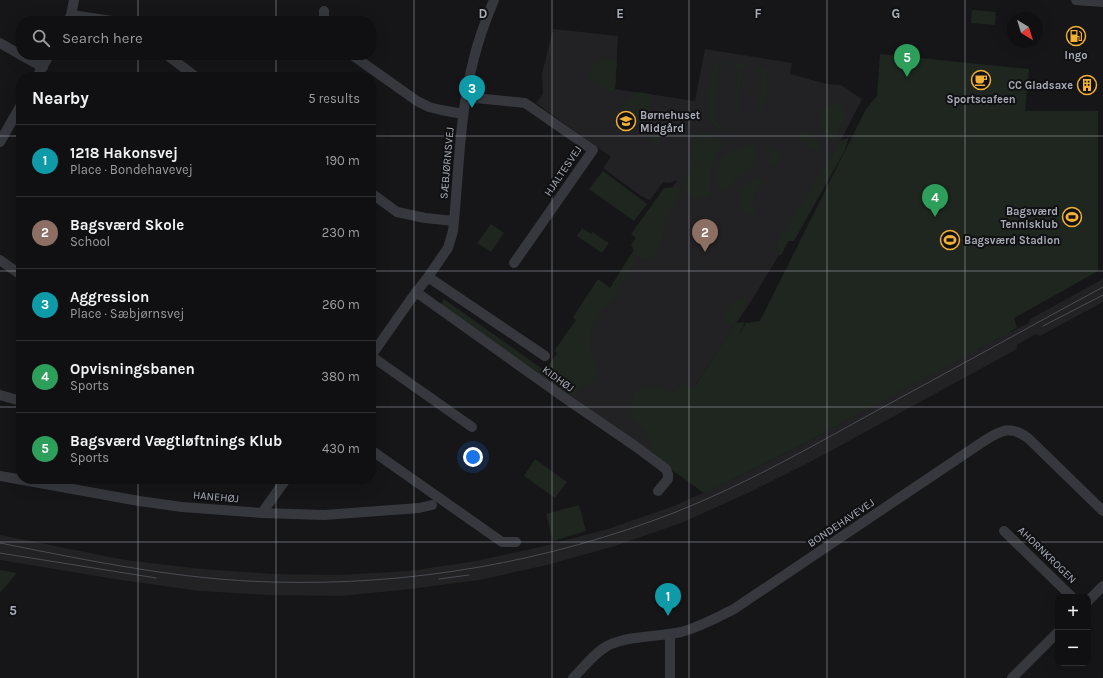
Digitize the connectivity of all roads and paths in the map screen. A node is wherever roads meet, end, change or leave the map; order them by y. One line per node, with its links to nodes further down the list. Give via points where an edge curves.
1 (74, 0): 5 (street)
2 (494, 0): 15 (street, SÆBJØRNSVEJ, via 474,58)
3 (1076, 0): 4 (street)
4 (1103, 2)
5 (70, 16)
6 (0, 43): 7 (street)
7 (16, 52)
8 (30, 60): 12 (street)
9 (46, 60): 12 (street)
10 (174, 60): 14 (street)
11 (359, 60): 16 (street, via 417,101 429,107)
12 (43, 67): 13 (street)
13 (40, 72)
14 (189, 72)
15 (466, 97): 16 (street, SÆBJØRNSVEJ); 21 (street, HJALTESVEJ, via 525,103 593,150)
16 (463, 114): 20 (street, SÆBJØRNSVEJ)
17 (16, 115): 18 (street)
18 (0, 142)
19 (376, 196): 20 (street, via 397,212)
20 (454, 221): 24 (street, SÆBJØRNSVEJ, via 448,248)
21 (514, 263)
22 (2, 265): 23 (street)
23 (16, 272)
24 (428, 277): 25 (street, SÆBJØRNSVEJ); 27 (street)
25 (416, 292): 26 (street, SÆBJØRNSVEJ); 37 (street, KIDHØJ, via 666,469 668,479)
26 (376, 349)
27 (545, 356)
28 (376, 360): 31 (street, SÆBJØRNSVEJ)
29 (0, 395): 30 (street)
30 (16, 400)
31 (472, 427)
32 (376, 454): 42 (street, via 502,542)
33 (0, 476): 34 (street, HANEHØJ)
34 (16, 479)
35 (44, 484): 40 (street, HANEHØJ, via 139,501)
36 (282, 484): 40 (street)
37 (658, 491)
38 (432, 505): 40 (street, HANEHØJ, via 324,515)
39 (1103, 511): 46 (street, BONDEHAVEVEJ, via 1028,438 1014,430 999,432 734,609 683,632)
40 (262, 513)
41 (1004, 531): 44 (street, AHORNKROGEN)
42 (516, 542)
43 (1103, 586): 45 (street)
44 (1069, 594)
45 (1091, 598)
46 (670, 634): 48 (street, BONDEHAVEVEJ, via 624,640 610,645 599,652); 49 (street)
47 (1055, 635): 50 (street)
48 (573, 678)
49 (670, 678)
50 (1012, 678)

